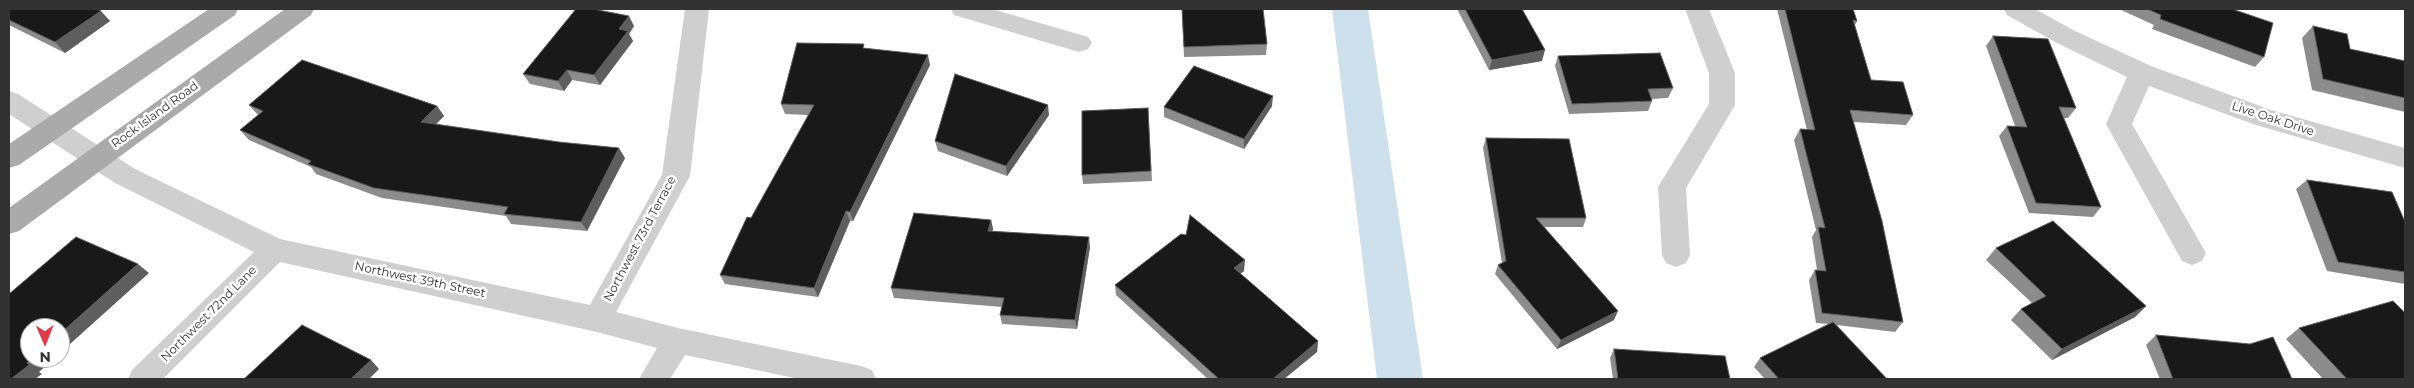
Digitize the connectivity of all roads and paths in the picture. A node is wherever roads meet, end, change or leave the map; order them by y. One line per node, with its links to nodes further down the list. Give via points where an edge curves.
1 (226, 9): 10 (main road)
2 (302, 9): 12 (main road, Rock Island Road)
3 (696, 9): 18 (street, Northwest 73rd Terrace, via 676,176)
4 (962, 9): 7 (street)
5 (1697, 9): 17 (street, via 1722,73 1722,105 1672,187)
6 (2016, 9): 8 (street, Live Oak Drive)
7 (1078, 43)
8 (2142, 73): 13 (street, Live Oak Drive, via 2265,118); 16 (street, via 2119,124)
9 (9, 101): 10 (street, Northwest 39th Street)
10 (50, 129): 11 (main road); 12 (street, Northwest 39th Street)
11 (9, 158)
12 (96, 158): 14 (main road, Rock Island Road); 15 (street, Northwest 39th Street, via 125,176)
13 (2405, 158)
14 (9, 223)
15 (274, 248): 18 (street, Northwest 39th Street); 20 (street, Northwest 72nd Lane)
16 (2192, 253)
17 (1676, 255)
18 (597, 319): 19 (street, Northwest 39th Street)
19 (678, 341): 21 (street); 22 (street, Northwest 39th Street)
20 (143, 379)
21 (654, 379)
22 (862, 379)

